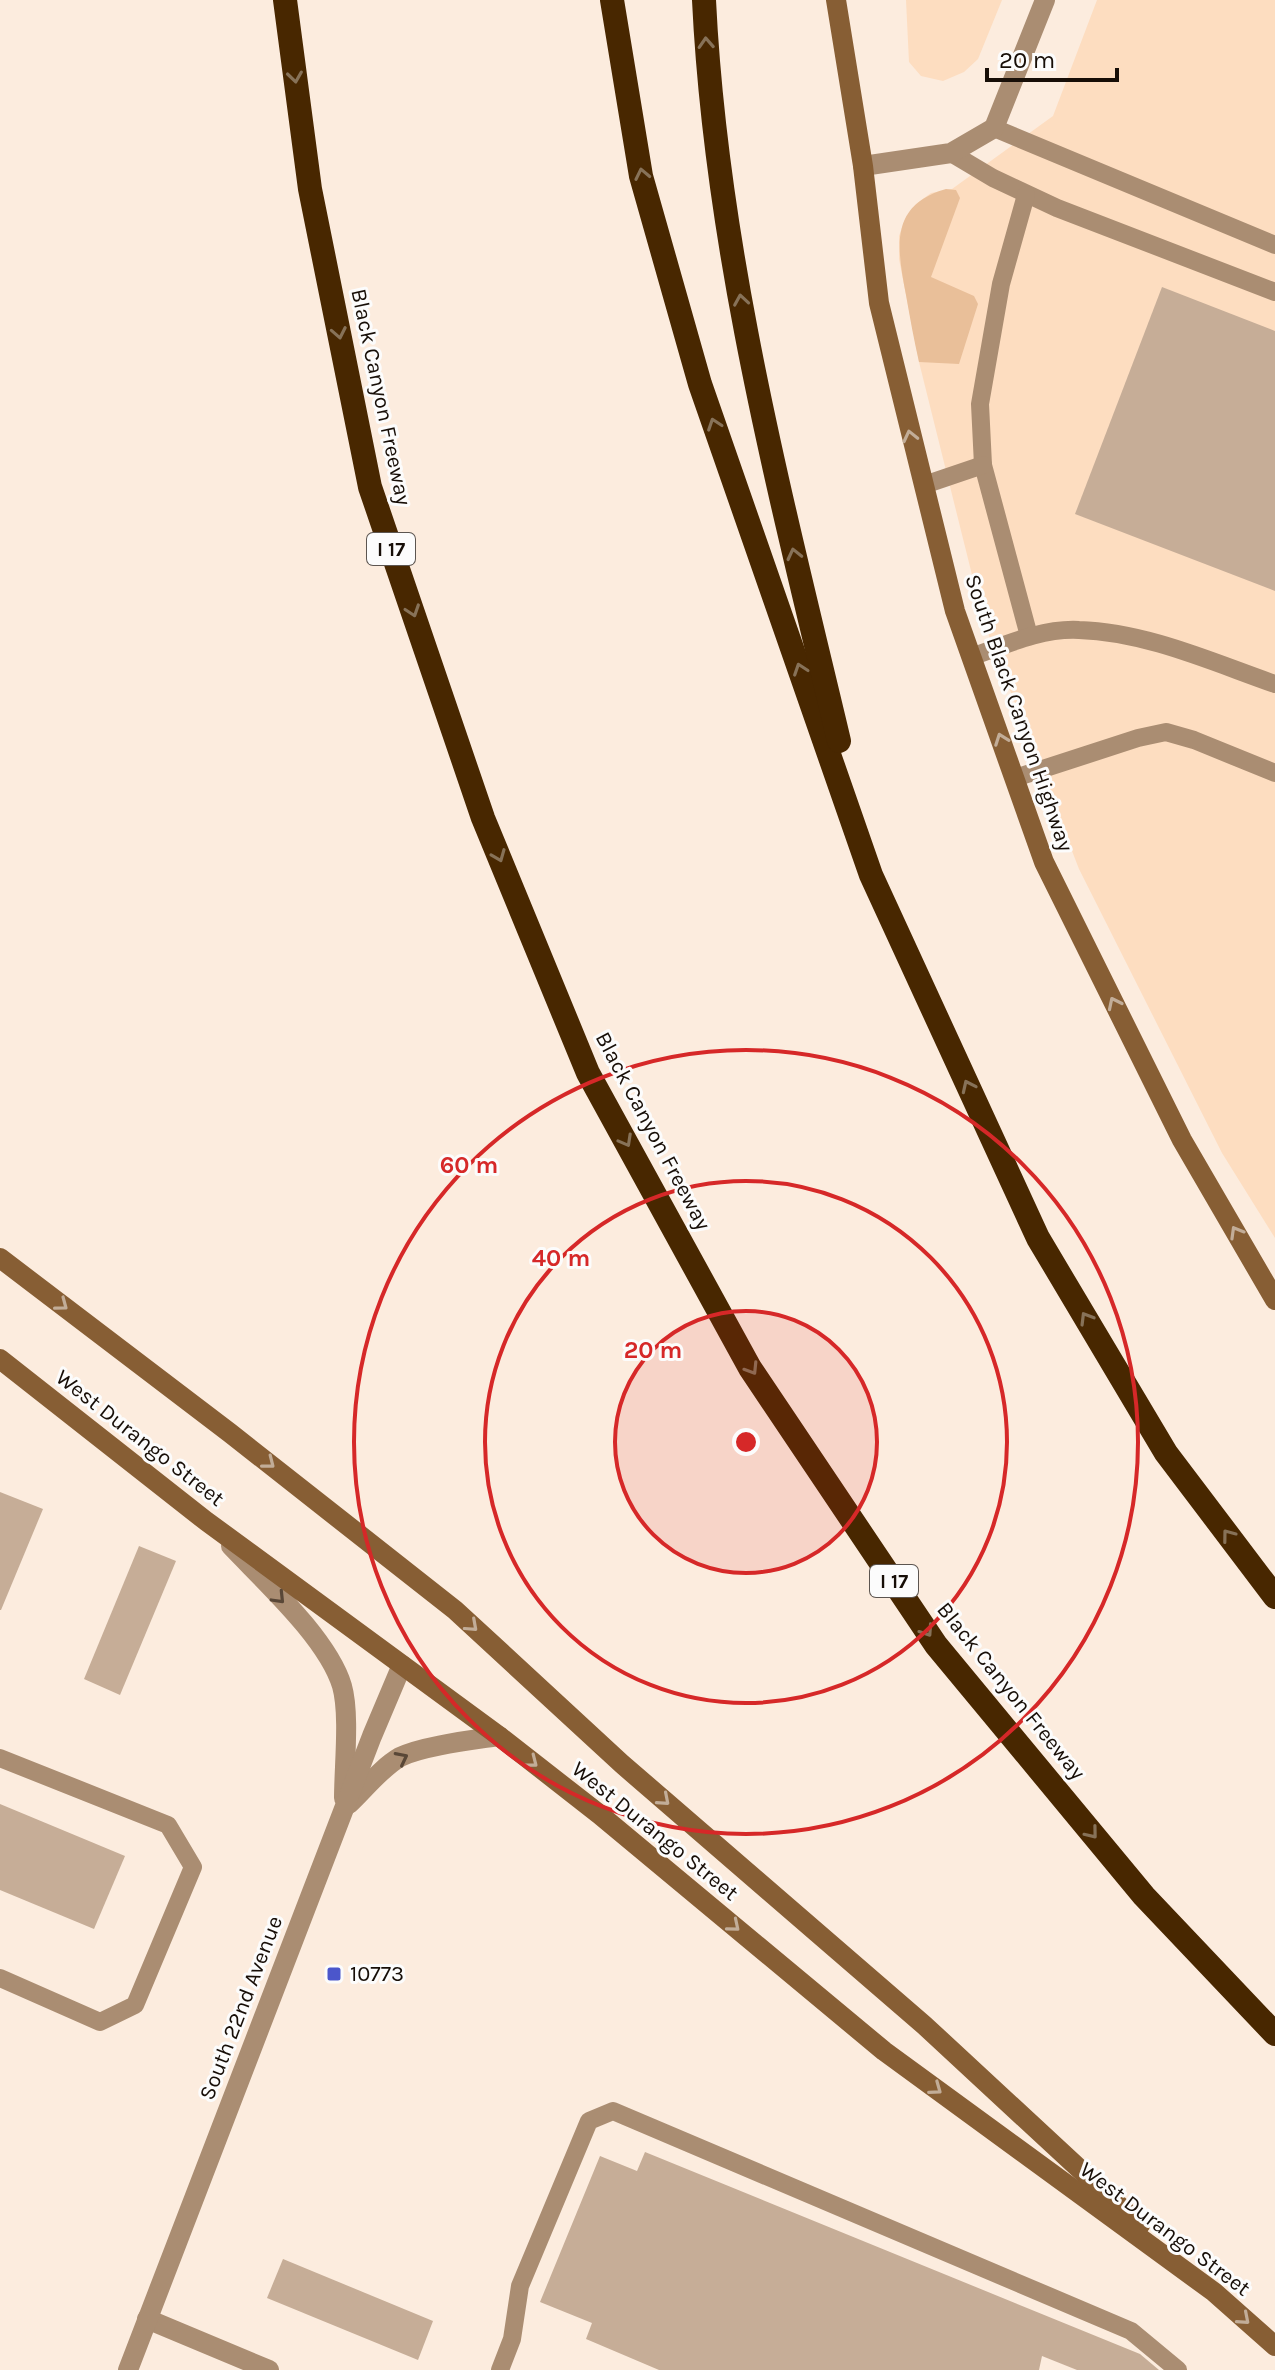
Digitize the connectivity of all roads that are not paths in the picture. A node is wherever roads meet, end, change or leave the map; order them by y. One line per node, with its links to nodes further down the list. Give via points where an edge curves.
1 (285, 0): 30 (highway, Black Canyon Freeway / I 17, one-way to 30, via 310,189 370,487 483,818 588,1073 750,1368 936,1645 1144,1896)
2 (612, 0): 19 (highway, one-way to 2, via 700,384 641,176)
3 (704, 0): 19 (highway, one-way to 3, via 747,338 718,154)
4 (836, 0): 8 (main road, South Black Canyon Highway)
5 (1045, 0): 6 (street)
6 (994, 128): 7 (street); 10 (lane)
7 (951, 153): 8 (street); 9 (lane)
8 (863, 166): 13 (main road, South Black Canyon Highway, one-way to 8, via 879,303)
9 (1026, 195): 11 (lane); 12 (lane, via 987,353 980,404)
10 (1275, 245)
11 (1275, 292)
12 (983, 465): 13 (lane); 14 (lane)
13 (924, 485): 15 (main road, South Black Canyon Highway)
14 (1029, 636): 15 (lane); 16 (lane, via 1077,629 1129,636)
15 (971, 657): 18 (main road, South Black Canyon Highway, one-way to 15)
16 (1275, 684)
17 (1275, 773): 18 (lane, via 1166,732)
18 (1015, 778): 21 (main road, South Black Canyon Highway, one-way to 18, via 1182,1140 1044,862)
19 (871, 875): 24 (highway, one-way to 19, via 1166,1453 1038,1238)
20 (0, 1258): 31 (main road, one-way to 31, via 455,1610 622,1764 924,2025)
21 (1275, 1300)
22 (0, 1359): 23 (main road, West Durango Street)
23 (206, 1521): 25 (main road, West Durango Street); 28 (street, one-way to 28, via 305,1625 342,1684)
24 (1275, 1597)
25 (402, 1665): 26 (main road, West Durango Street); 28 (street, South 22nd Avenue)
26 (499, 1736): 28 (street, one-way to 26, via 402,1756); 31 (main road, West Durango Street, one-way to 31, via 884,2051)
27 (0, 1758): 29 (lane, via 168,1825 193,1867 135,2005 100,2022)
28 (344, 1810): 32 (street, South 22nd Avenue)
29 (0, 1978)
30 (1275, 2034)
31 (1214, 2292): 33 (main road, West Durango Street, one-way to 33)
32 (147, 2319): 34 (street, South 22nd Avenue); 35 (street)
33 (1275, 2346)
34 (128, 2370)
35 (269, 2370)
36 (500, 2370): 37 (lane, via 512,2339 520,2286 589,2121 613,2111 1131,2331)
37 (1178, 2370)

